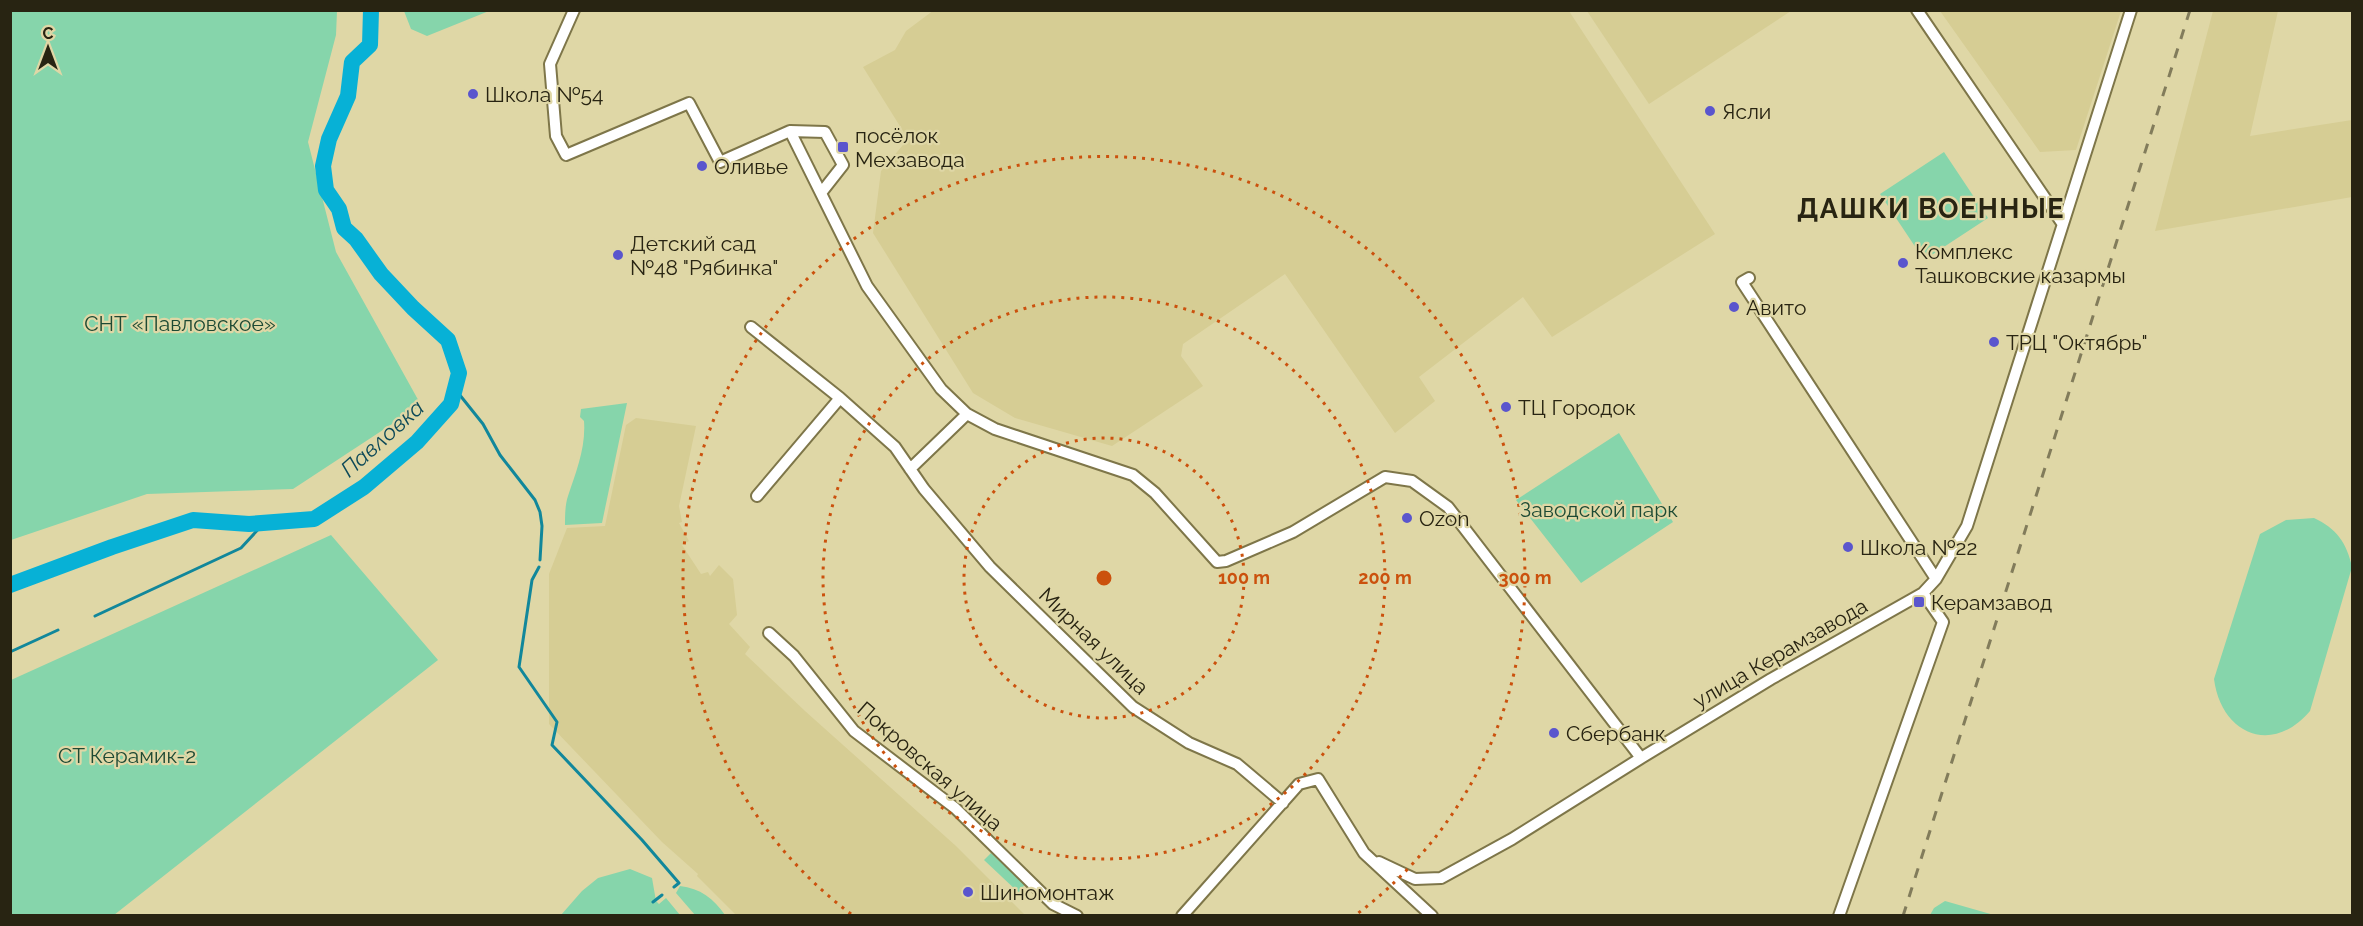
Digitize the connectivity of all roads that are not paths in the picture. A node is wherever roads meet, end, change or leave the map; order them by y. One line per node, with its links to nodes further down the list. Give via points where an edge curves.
1 (574, 10): 4 (street, via 550,64 556,136 566,155 689,103 720,162)
2 (1917, 10): 6 (street)
3 (2131, 10): 6 (street, улица Керамзавода)
4 (790, 131): 5 (street); 5 (street, via 825,132 843,165)
5 (821, 194): 10 (street, via 867,286 941,389)
6 (2062, 223): 13 (street, улица Керамзавода, via 1966,526)
7 (1749, 278): 13 (street, via 1742,282)
8 (751, 327): 9 (street, Мирная улица)
9 (840, 398): 11 (street, Мирная улица, via 895,447); 12 (street)
10 (967, 414): 11 (street); 16 (street, via 995,429 1133,475 1155,493 1217,562 1293,532 1385,477 1412,481 1448,507)
11 (910, 469): 17 (street, Мирная улица, via 990,567 1132,707 1189,743 1237,764)
12 (757, 496)
13 (1936, 579): 14 (street, улица Керамзавода)
14 (1923, 593): 16 (street, улица Керамзавода); 22 (street, via 1943,622)
15 (769, 633): 19 (street, Покровская улица, via 794,656 854,731 955,808 1053,904)
16 (1641, 758): 18 (street, улица Керамзавода, via 1512,839 1441,878 1415,879)
17 (1283, 803): 18 (street, via 1299,784 1318,779); 20 (street)
18 (1369, 858): 21 (street)
19 (1077, 915)
20 (1182, 915)
21 (1431, 915)
22 (1839, 915)

